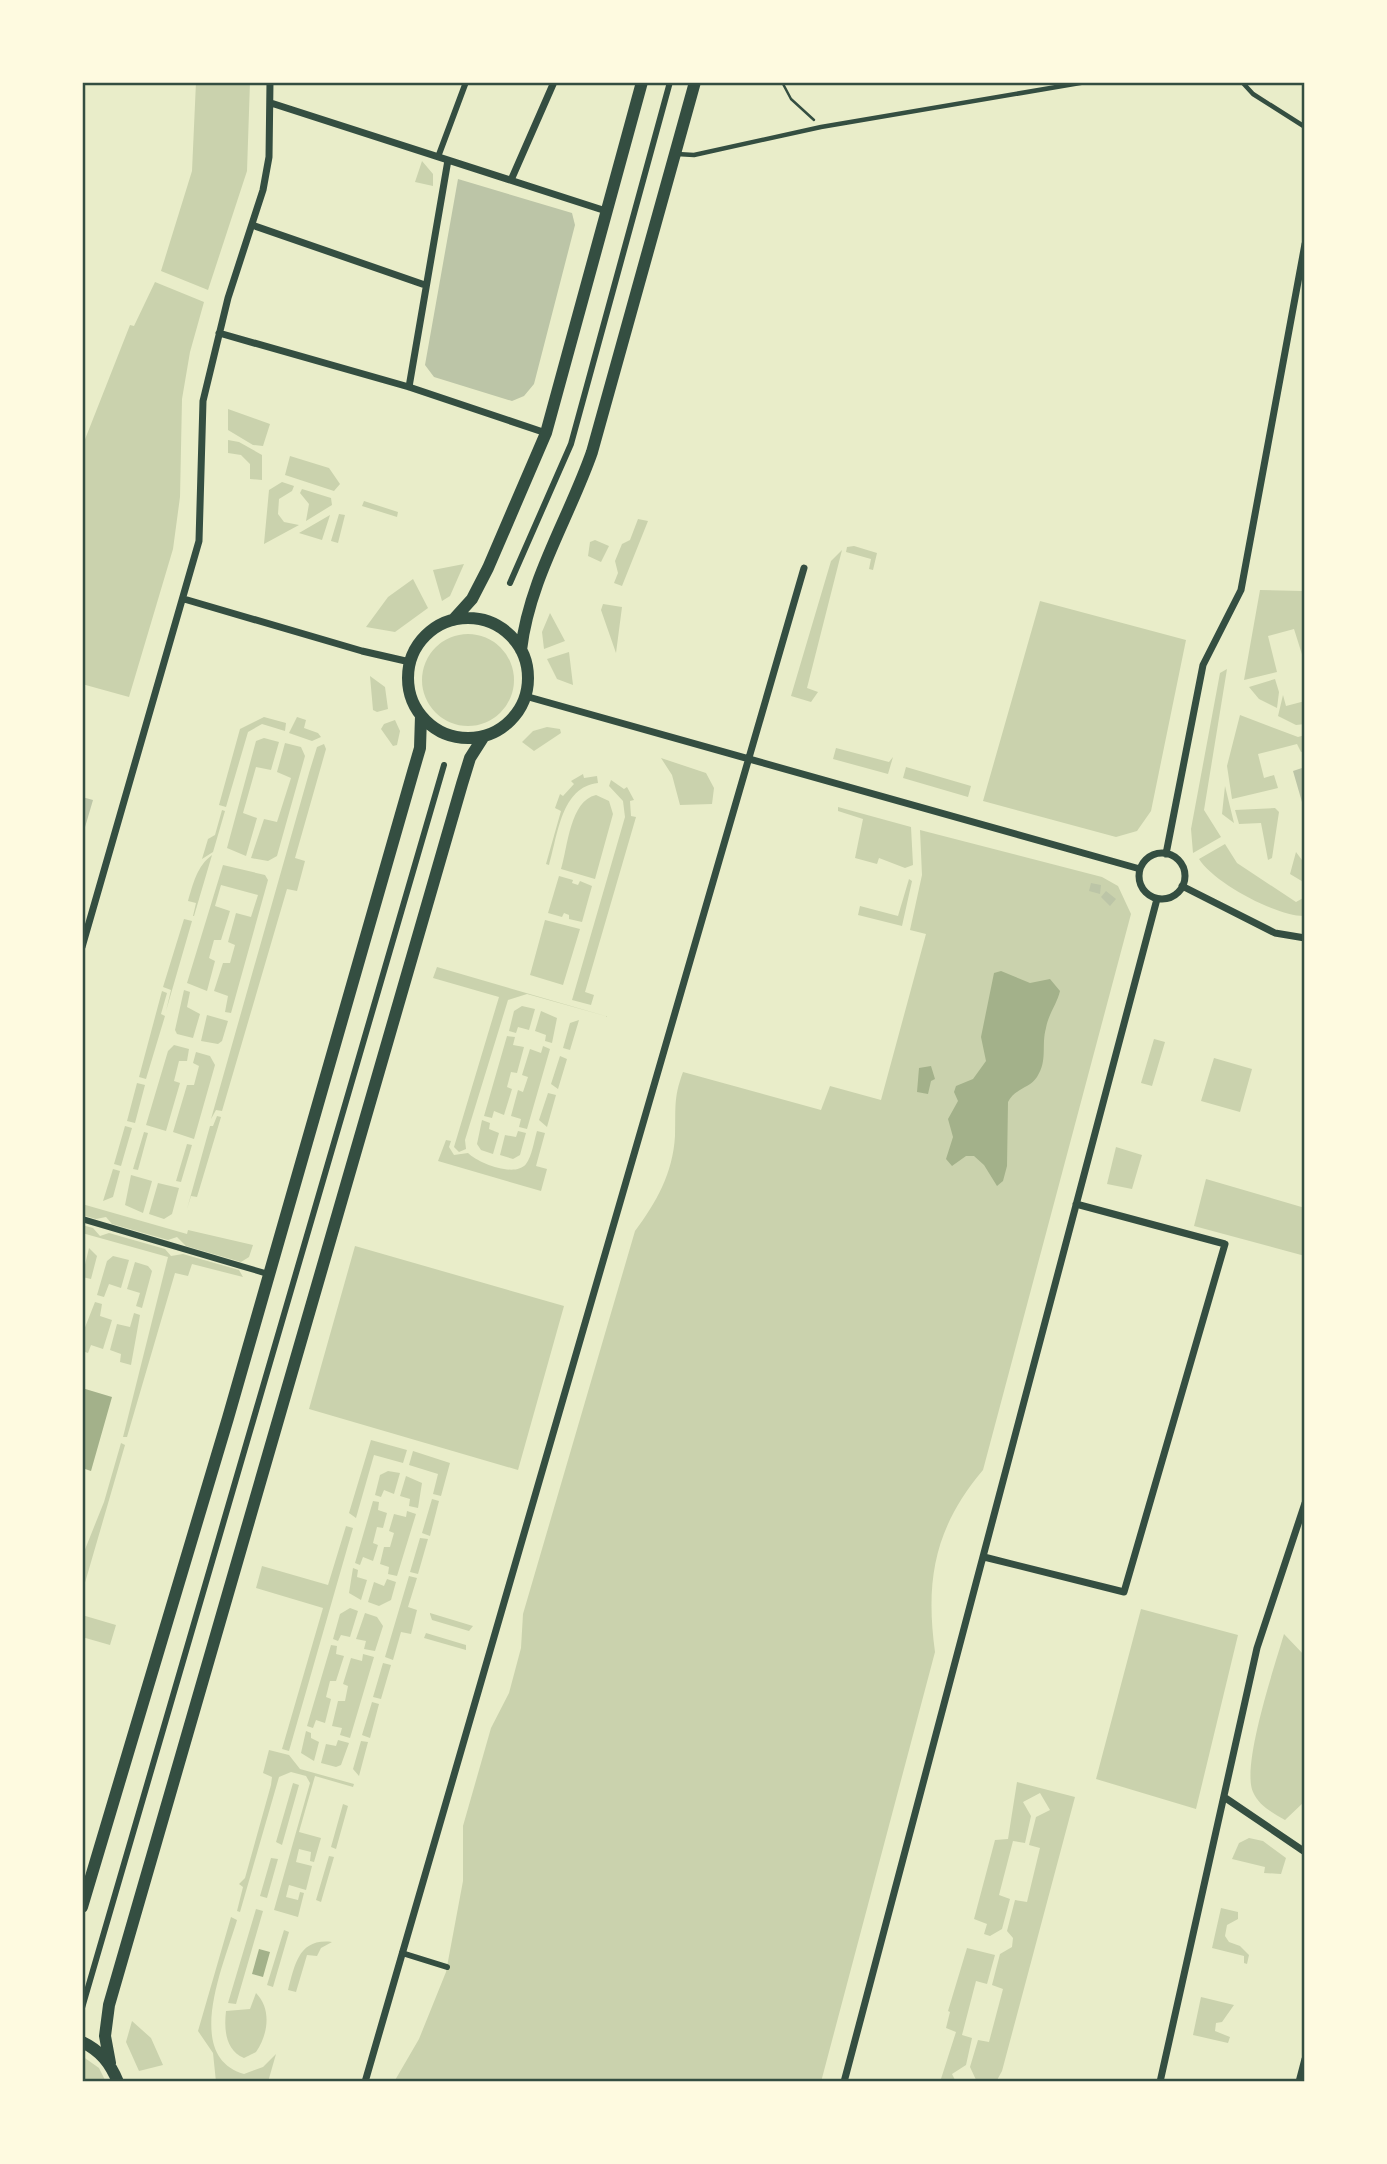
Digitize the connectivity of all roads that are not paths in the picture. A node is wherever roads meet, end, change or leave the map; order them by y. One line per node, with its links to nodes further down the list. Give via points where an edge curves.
1 (270, 82): 9 (street)
2 (466, 82): 12 (street)
3 (554, 82): 14 (street)
4 (642, 82): 15 (street)
5 (670, 82): 23 (street, via 571,444)
6 (695, 82): 11 (street)
7 (1086, 82): 11 (lane, via 821,127 694,155)
8 (1242, 82): 10 (lane, via 1252,94)
9 (271, 103): 12 (street); 16 (street, via 269,158)
10 (1305, 127)
11 (676, 153): 26 (street, via 592,452 534,589)
12 (438, 157): 13 (street)
13 (447, 160): 14 (street); 18 (street)
14 (511, 180): 15 (street)
15 (606, 211): 21 (street)
16 (252, 225): 18 (street); 19 (street)
17 (1305, 244): 33 (street, via 1241,590 1203,665)
18 (425, 285): 20 (street)
19 (219, 332): 20 (street); 24 (street, via 203,401 199,541)
20 (409, 387): 21 (street)
21 (546, 433): 25 (street, via 488,568 472,599)
22 (804, 568): 31 (street)
23 (510, 583)
24 (184, 599): 27 (street); 38 (street)
25 (453, 620): 26 (street, via 473,618 492,623 509,634); 27 (street, via 426,635)
26 (521, 650): 28 (street, via 528,681)
27 (410, 662): 29 (street, via 407,681)
28 (525, 696): 30 (street, via 509,721); 31 (street)
29 (421, 716): 30 (street, via 450,735); 41 (street, via 420,748)
30 (484, 736): 52 (street, via 470,758 462,784 109,2005 105,2036)
31 (750, 759): 34 (street); 47 (street)
32 (444, 765): 49 (street)
33 (1166, 853): 34 (street, via 1145,860); 35 (street, via 1182,866)
34 (1140, 869): 36 (street, via 1139,881 1146,893)
35 (1182, 886): 36 (street, via 1176,894); 37 (street, via 1275,933)
36 (1157, 899): 39 (street)
37 (1305, 938)
38 (82, 947)
39 (1076, 1204): 43 (street); 43 (street, via 1225,1244 1124,1592)
40 (82, 1219): 41 (street)
41 (268, 1273): 46 (street)
42 (1305, 1503): 44 (street, via 1257,1648)
43 (984, 1557): 55 (street)
44 (1224, 1797): 45 (street); 56 (street)
45 (1305, 1852)
46 (82, 1907)
47 (402, 1953): 48 (street); 54 (street)
48 (447, 1968)
49 (82, 2008)
50 (82, 2042): 52 (street)
51 (1305, 2059): 57 (street)
52 (110, 2063): 53 (street)
53 (118, 2082)
54 (365, 2082)
55 (844, 2082)
56 (1160, 2082)
57 (1299, 2082)

